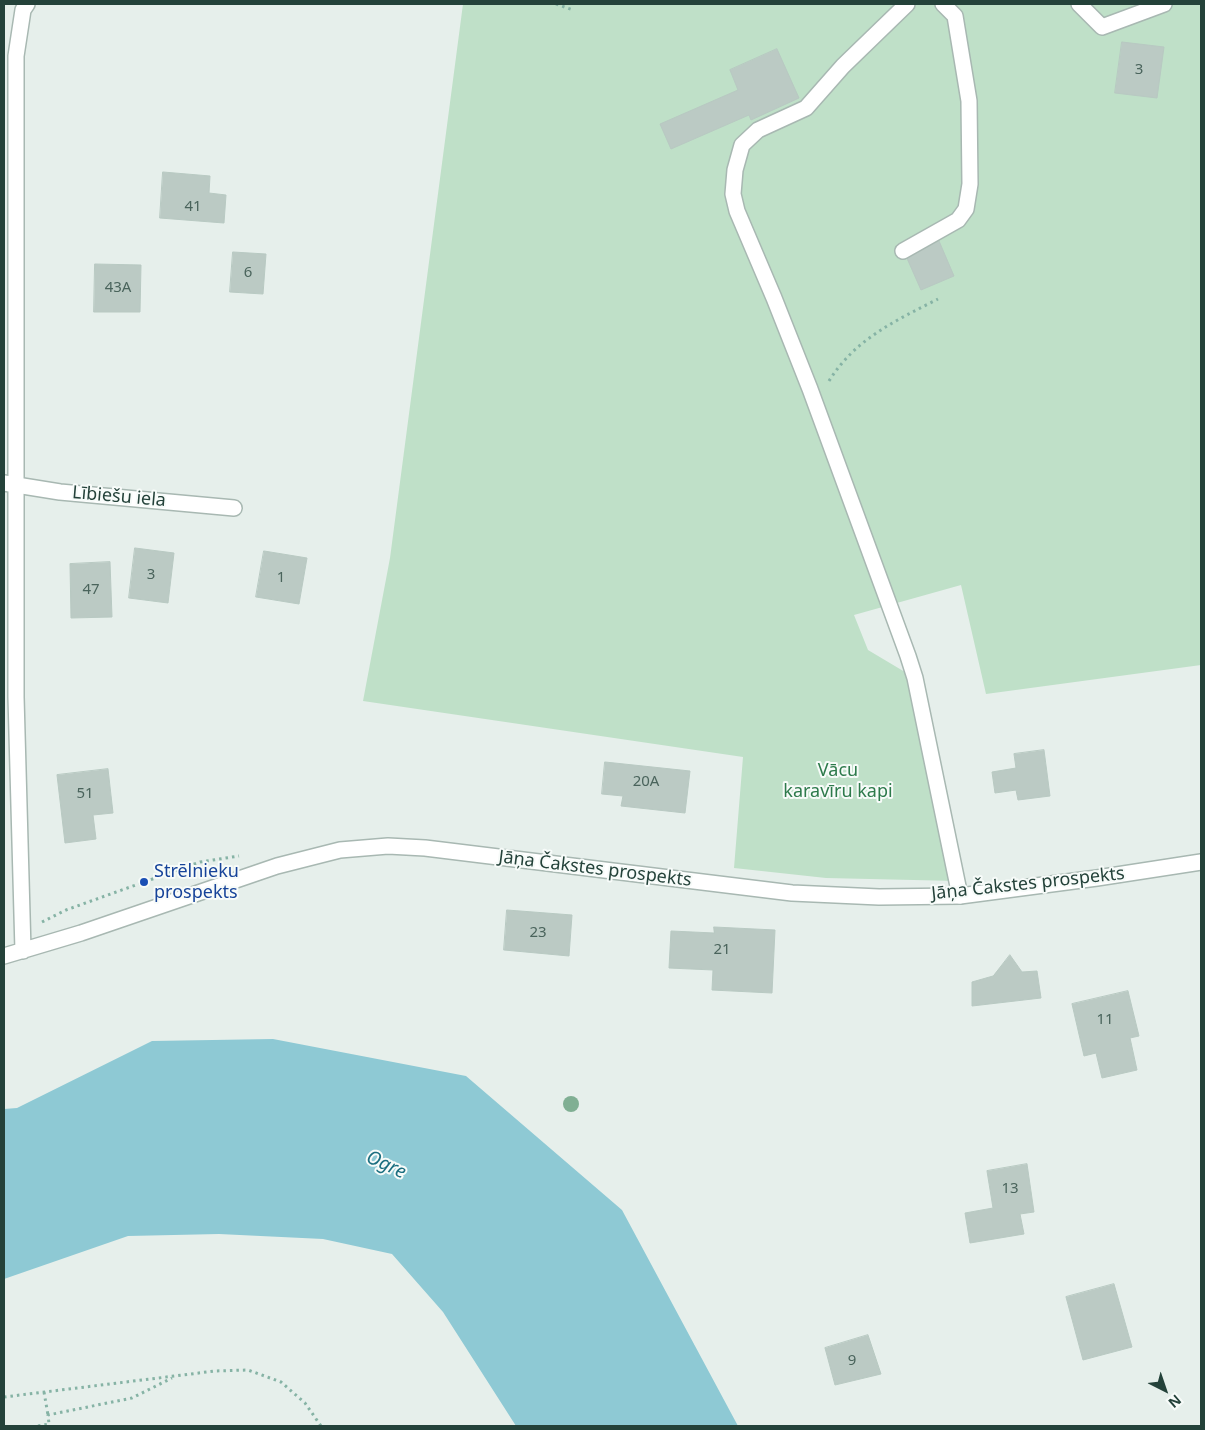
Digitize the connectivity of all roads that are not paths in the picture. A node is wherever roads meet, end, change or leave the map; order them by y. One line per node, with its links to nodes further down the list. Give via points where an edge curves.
1 (27, 4): 7 (street, via 23,10 16,56)
2 (907, 4): 10 (street, via 843,66 806,108 758,130 742,146 733,194 815,403 915,678)
3 (943, 4): 6 (street, via 954,16 969,102 970,184 966,209 958,220)
4 (1079, 4): 5 (street, via 1102,26)
5 (1164, 4)
6 (903, 251)
7 (10, 484): 8 (street, Lībiešu iela, via 60,492); 11 (street)
8 (234, 508)
9 (1201, 862): 10 (street, Jāņa Čakstes prospekts)
10 (960, 896): 11 (street, Jāņa Čakstes prospekts, via 792,893 388,846 340,850 277,866)
11 (23, 951): 12 (street, Jāņa Čakstes prospekts)
12 (4, 956)

